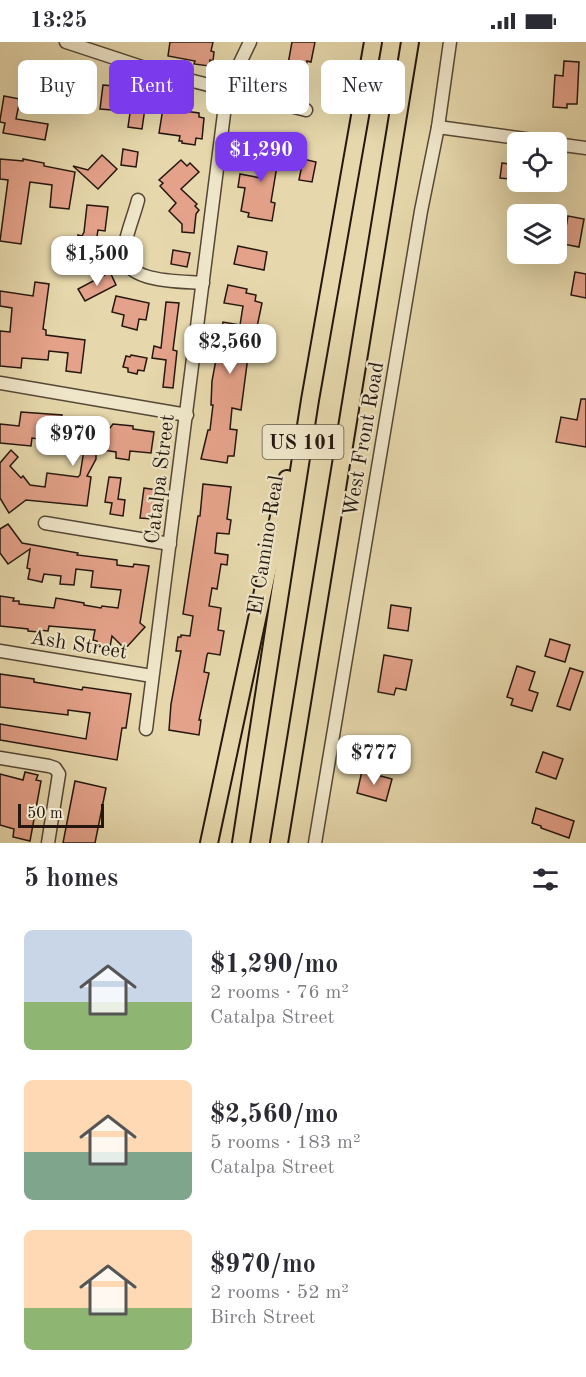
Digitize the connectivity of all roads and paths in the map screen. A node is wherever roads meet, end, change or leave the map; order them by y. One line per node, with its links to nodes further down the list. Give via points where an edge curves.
1 (66, 42): 7 (street)
2 (250, 42): 6 (street, Catalpa Street)
3 (373, 42): 16 (highway, El Camino Real / US 101)
4 (410, 42): 27 (highway, US 101)
5 (450, 42): 9 (street, West Front Road)
6 (241, 60)
7 (206, 85)
8 (224, 114): 14 (street, Catalpa Street)
9 (438, 127): 10 (street); 28 (street, West Front Road)
10 (507, 136)
11 (567, 145): 12 (street)
12 (586, 148)
13 (138, 200): 14 (street, via 124,251 129,266 151,278)
14 (203, 282): 17 (street, Catalpa Street)
15 (0, 383): 17 (street)
16 (310, 400): 25 (highway, via 293,454); 26 (highway, El Camino Real / US 101)
17 (187, 414): 19 (street, Catalpa Street)
18 (45, 523): 19 (street)
19 (170, 544): 21 (street, Catalpa Street)
20 (0, 651): 21 (street, Ash Street)
21 (153, 676): 22 (street, Catalpa Street)
22 (146, 729)
23 (0, 758): 24 (street, via 49,766 59,774)
24 (48, 843)
25 (209, 843)
26 (241, 843)
27 (279, 843)
28 (315, 843)

